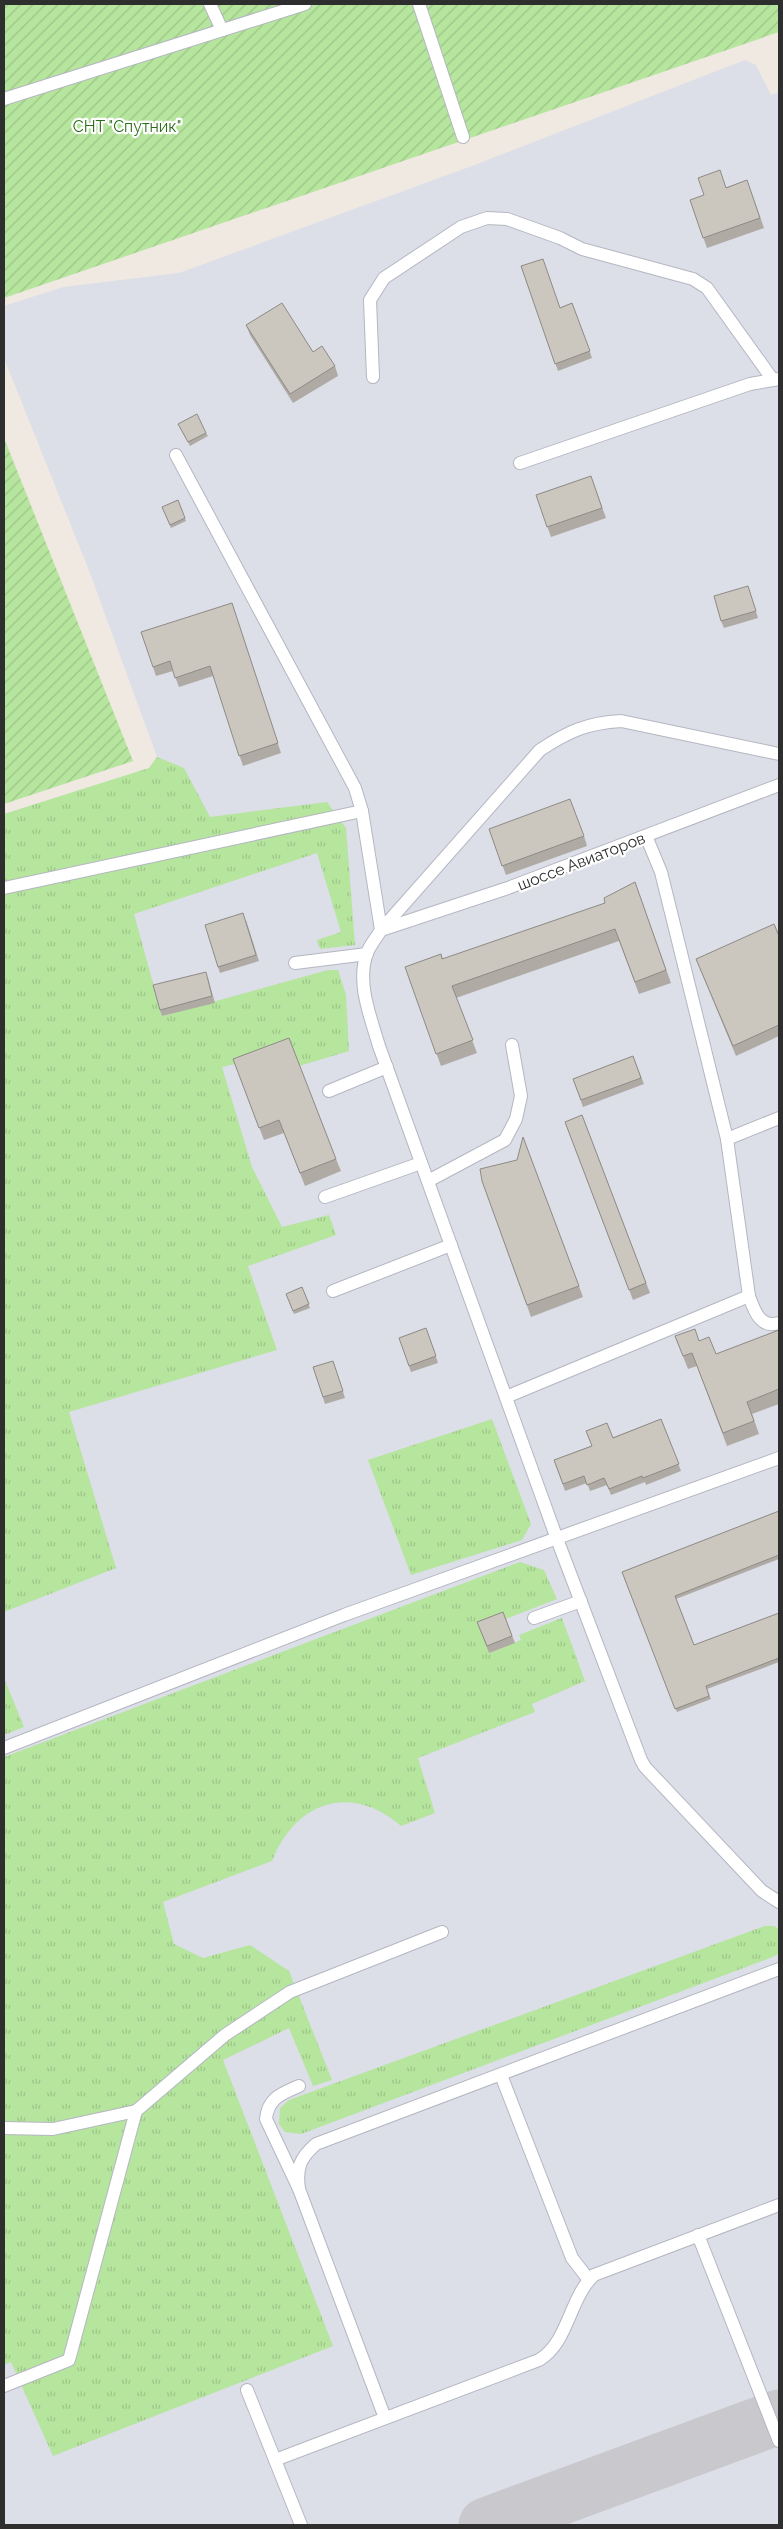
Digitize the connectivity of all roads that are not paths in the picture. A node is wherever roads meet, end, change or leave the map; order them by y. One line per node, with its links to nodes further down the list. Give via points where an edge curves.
1 (210, 4): 4 (lane)
2 (305, 4): 4 (lane)
3 (418, 4): 6 (lane)
4 (222, 30): 5 (lane)
5 (4, 99)
6 (463, 137)
7 (373, 377): 8 (lane, via 370,300 384,278 462,227 487,218 507,220 582,249 694,279 707,288)
8 (776, 379): 10 (lane, via 750,384)
9 (176, 455): 13 (lane, via 355,788)
10 (520, 463)
11 (779, 754): 16 (lane, via 621,721 595,722 568,732 540,750)
12 (779, 785): 14 (lane, шоссе Авиаторов)
13 (362, 811): 15 (lane); 16 (lane)
14 (646, 836): 16 (lane, шоссе Авиаторов, via 508,888); 23 (lane, via 661,872)
15 (4, 888)
16 (381, 930): 17 (lane)
17 (367, 954): 18 (lane); 20 (lane, via 363,977 368,1009)
18 (295, 963)
19 (512, 1045): 25 (lane, via 521,1096 516,1119 505,1140)
20 (387, 1067): 21 (lane); 24 (lane)
21 (329, 1091)
22 (779, 1118): 23 (lane)
23 (727, 1139): 29 (lane)
24 (421, 1163): 25 (lane); 26 (lane)
25 (428, 1181): 27 (lane)
26 (325, 1197)
27 (451, 1245): 28 (lane); 31 (lane)
28 (333, 1291)
29 (749, 1296): 30 (lane, via 756,1314 764,1322); 31 (lane)
30 (779, 1323)
31 (506, 1397): 33 (lane)
32 (779, 1458): 33 (lane)
33 (557, 1539): 34 (lane); 36 (lane, via 344,1615)
34 (581, 1601): 35 (lane); 37 (lane, via 644,1767 762,1892)
35 (534, 1618)
36 (4, 1748)
37 (779, 1902)
38 (442, 1932): 42 (lane, via 290,1992 225,2035)
39 (779, 1969): 40 (lane)
40 (501, 2075): 44 (lane, via 316,2144 300,2160); 47 (lane, via 572,2258)
41 (299, 2086): 44 (lane, via 274,2097 267,2108 266,2119)
42 (136, 2111): 43 (lane, via 53,2129); 48 (lane, via 69,2360)
43 (4, 2128)
44 (299, 2189): 50 (lane)
45 (779, 2204): 46 (lane)
46 (698, 2235): 47 (lane, via 605,2270); 51 (lane)
47 (589, 2280): 50 (lane, via 580,2291 549,2354)
48 (4, 2386)
49 (247, 2390): 52 (lane)
50 (385, 2418): 52 (lane)
51 (779, 2441)
52 (274, 2460): 53 (lane)
53 (300, 2525)

